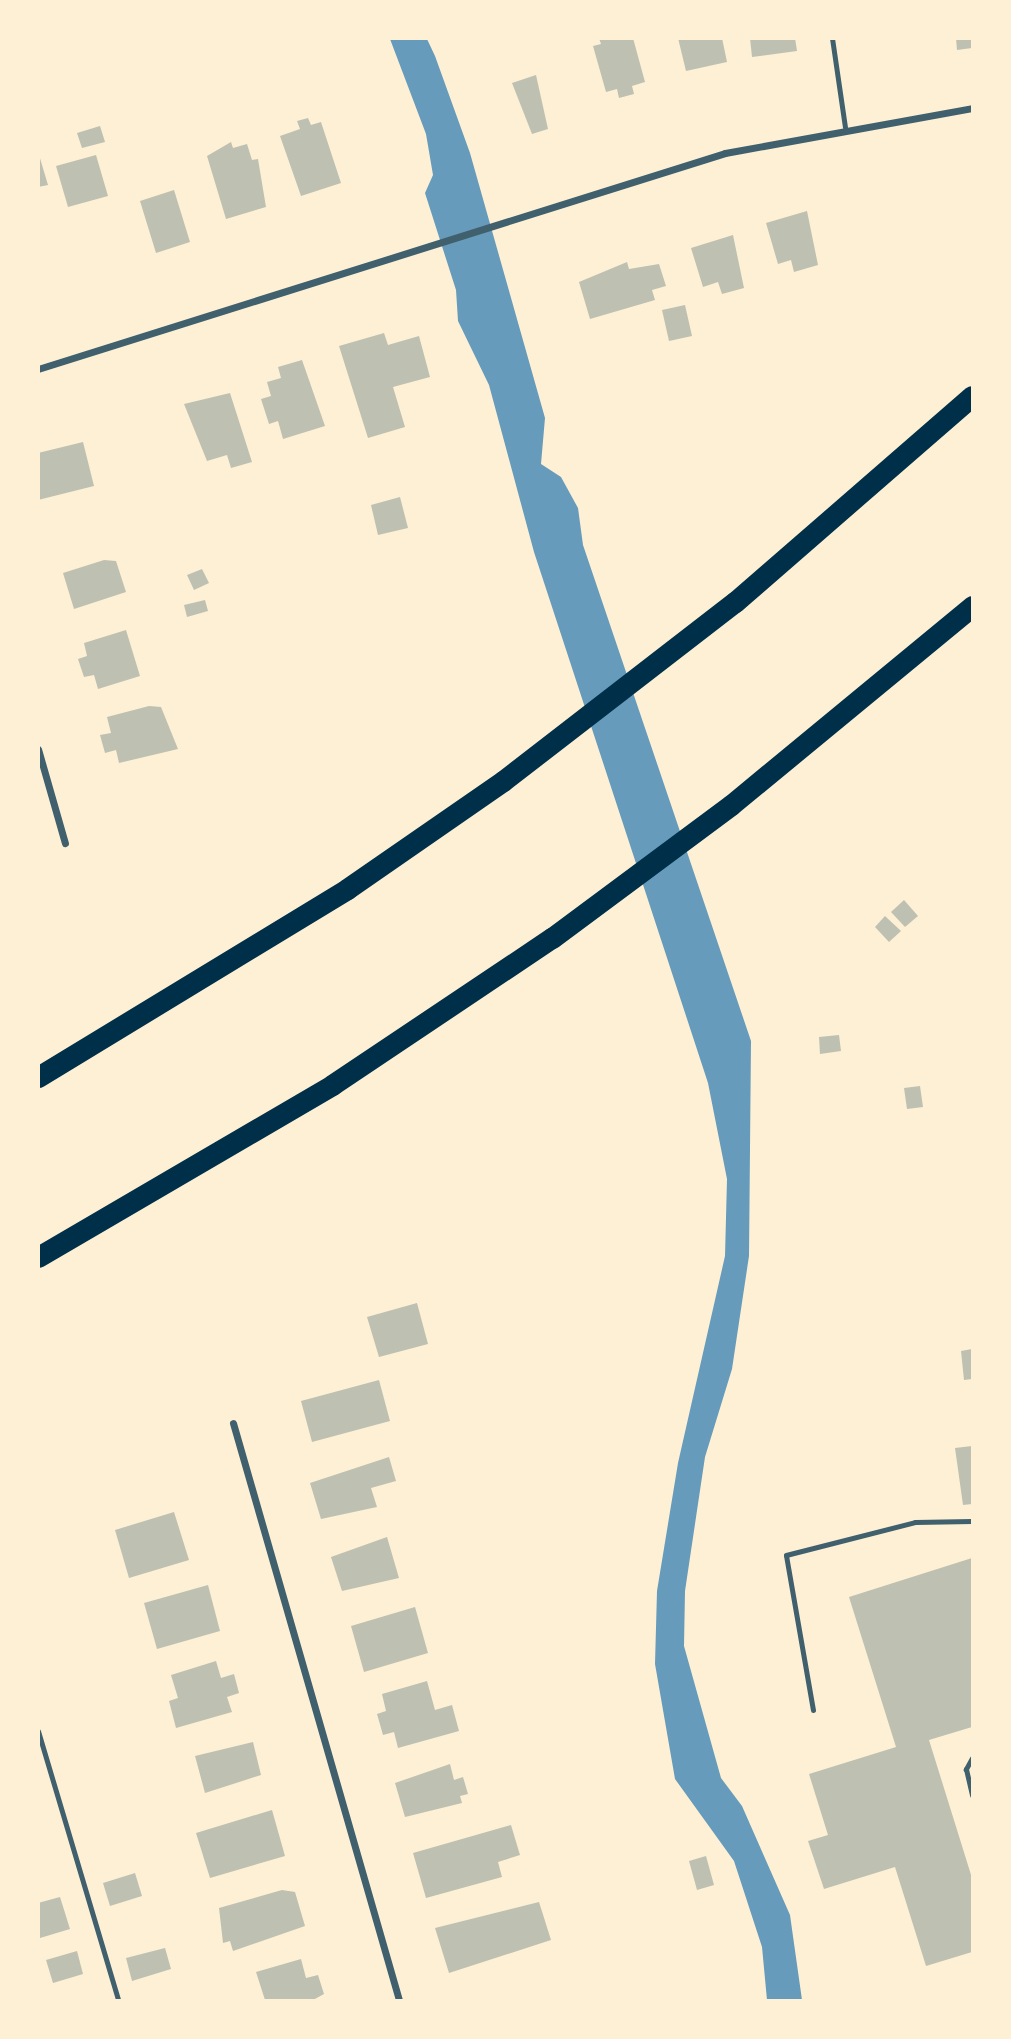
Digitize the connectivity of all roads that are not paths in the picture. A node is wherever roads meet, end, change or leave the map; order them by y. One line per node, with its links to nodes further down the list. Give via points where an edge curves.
1 (832, 38): 3 (lane)
2 (972, 108): 3 (street)
3 (845, 127): 4 (street, via 725,153)
4 (38, 369)
5 (972, 396): 9 (highway, via 735,602 503,781 347,889)
6 (972, 606): 10 (highway, via 813,741 552,938 332,1085)
7 (38, 749): 8 (street)
8 (65, 843)
9 (38, 1077)
10 (38, 1257)
11 (233, 1423): 18 (street)
12 (972, 1521): 13 (lane, via 915,1522 786,1555)
13 (813, 1710)
14 (38, 1731): 17 (lane)
15 (972, 1758): 16 (lane, via 966,1769)
16 (972, 1795)
17 (118, 2000)
18 (399, 2000)

